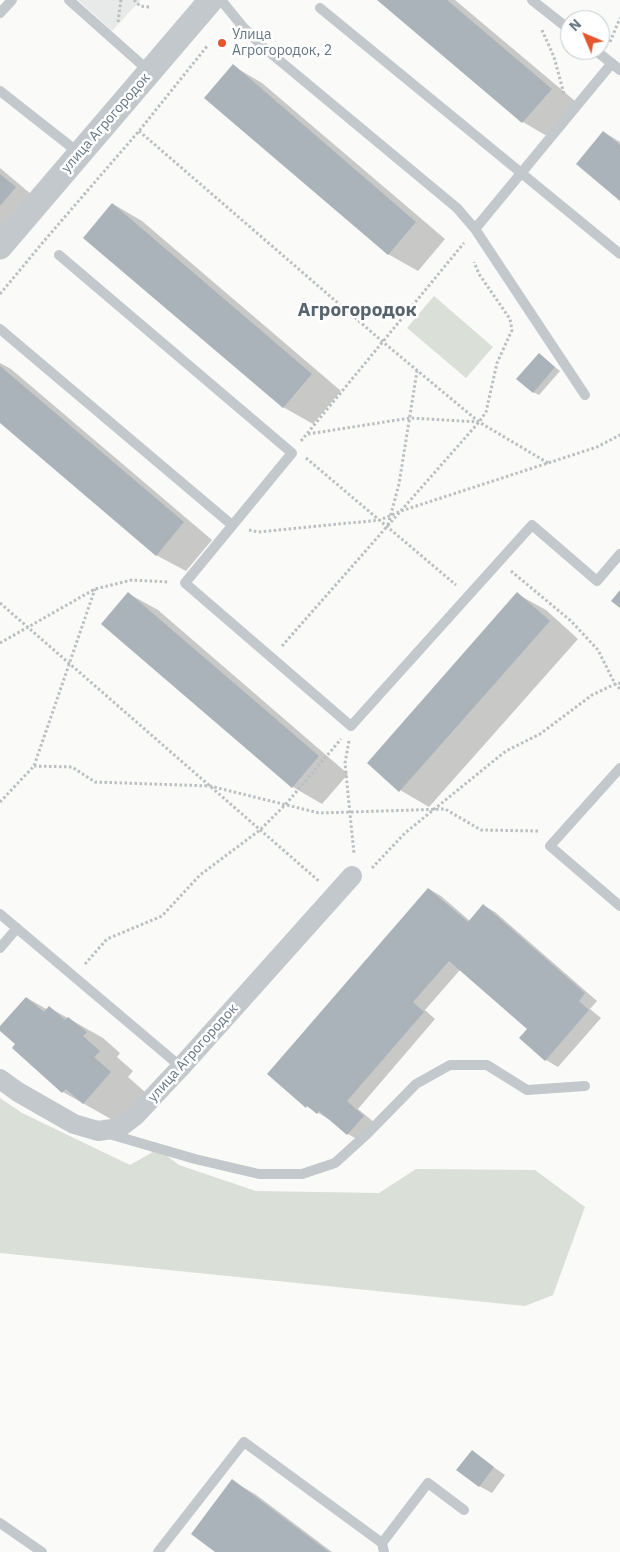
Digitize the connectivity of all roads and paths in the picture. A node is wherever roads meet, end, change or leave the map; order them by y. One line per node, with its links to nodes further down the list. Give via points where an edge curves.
1 (12, 0): 9 (lane)
2 (69, 0): 14 (lane)
3 (134, 0): 7 (path, via 140,6)
4 (211, 0): 14 (street, улица Агрогородок)
5 (221, 0): 10 (lane)
6 (532, 0): 11 (lane)
7 (150, 7)
8 (320, 8): 19 (lane)
9 (0, 13)
10 (232, 14): 17 (path); 20 (lane, via 262,46 457,208)
11 (560, 22)
12 (540, 25): 16 (path, via 564,91)
13 (616, 66): 16 (lane)
14 (150, 72): 18 (street, улица Агрогородок)
15 (0, 91): 18 (lane)
16 (565, 120): 19 (lane)
17 (139, 131): 24 (path); 26 (path)
18 (80, 154): 21 (street, улица Агрогородок)
19 (521, 173): 20 (lane); 22 (lane)
20 (475, 229): 26 (path); 28 (lane); 30 (path, via 473,251 476,268 510,319 512,330 497,363 486,412)
21 (0, 247)
22 (620, 254)
23 (59, 255): 33 (lane)
24 (0, 294)
25 (0, 329): 38 (lane)
26 (383, 342): 27 (path); 31 (path)
27 (418, 371): 29 (path); 30 (path)
28 (586, 396)
29 (410, 418): 30 (path); 31 (path); 36 (path, via 399,484)
30 (479, 422): 34 (path); 35 (path)
31 (307, 434): 33 (path)
32 (620, 435): 34 (path, via 598,447)
33 (292, 453): 37 (path, via 304,456); 38 (lane)
34 (548, 463): 35 (path)
35 (402, 511): 36 (path); 39 (path)
36 (390, 515): 37 (path); 39 (path)
37 (380, 520): 38 (path, via 258,532); 39 (path)
38 (232, 526): 42 (lane)
39 (387, 526): 44 (path); 48 (path)
40 (620, 554): 41 (lane, via 597,581 532,525)
41 (499, 561): 44 (lane); 51 (path, via 570,621 598,650)
42 (185, 583): 43 (path, via 132,580); 48 (lane)
43 (95, 588): 46 (path); 49 (path)
44 (468, 595): 53 (lane)
45 (0, 603): 46 (path)
46 (29, 627): 47 (path); 49 (path)
47 (0, 643)
48 (272, 658): 53 (lane)
49 (69, 663): 54 (path); 56 (path)
50 (620, 683): 51 (path)
51 (614, 684): 52 (path); 59 (path, via 592,695 540,734 506,751)
52 (620, 689)
53 (351, 726): 58 (path); 60 (path, via 345,763)
54 (34, 766): 56 (path, via 72,767 96,782); 57 (path)
55 (620, 768): 62 (lane)
56 (210, 786): 58 (path); 61 (path)
57 (0, 802)
58 (286, 804): 60 (path, via 319,813); 61 (path)
59 (434, 808): 60 (path); 62 (path, via 445,809 481,830); 64 (path, via 405,832 368,873)
60 (350, 811): 63 (path)
61 (260, 830): 65 (path); 70 (path, via 200,875 162,916 107,939)
62 (563, 832): 66 (lane, via 550,846)
63 (354, 853)
64 (352, 876): 65 (street, улица Агрогородок)
65 (335, 895): 71 (street, улица Агрогородок)
66 (620, 906)
67 (0, 914): 68 (lane)
68 (17, 928): 69 (lane); 70 (lane)
69 (0, 948)
70 (75, 976): 71 (lane)
71 (182, 1067): 74 (street, улица Агрогородок, via 119,1128)
72 (0, 1079): 74 (street, улица Агрогородок, via 74,1124)
73 (585, 1086): 74 (lane, via 527,1090 487,1066 450,1065 416,1084 335,1163 302,1174 259,1174)
74 (98, 1131)
75 (464, 1510): 77 (lane, via 428,1483)
76 (0, 1523): 78 (lane)
77 (383, 1547): 79 (lane, via 244,1442)
78 (42, 1552)
79 (158, 1552)

